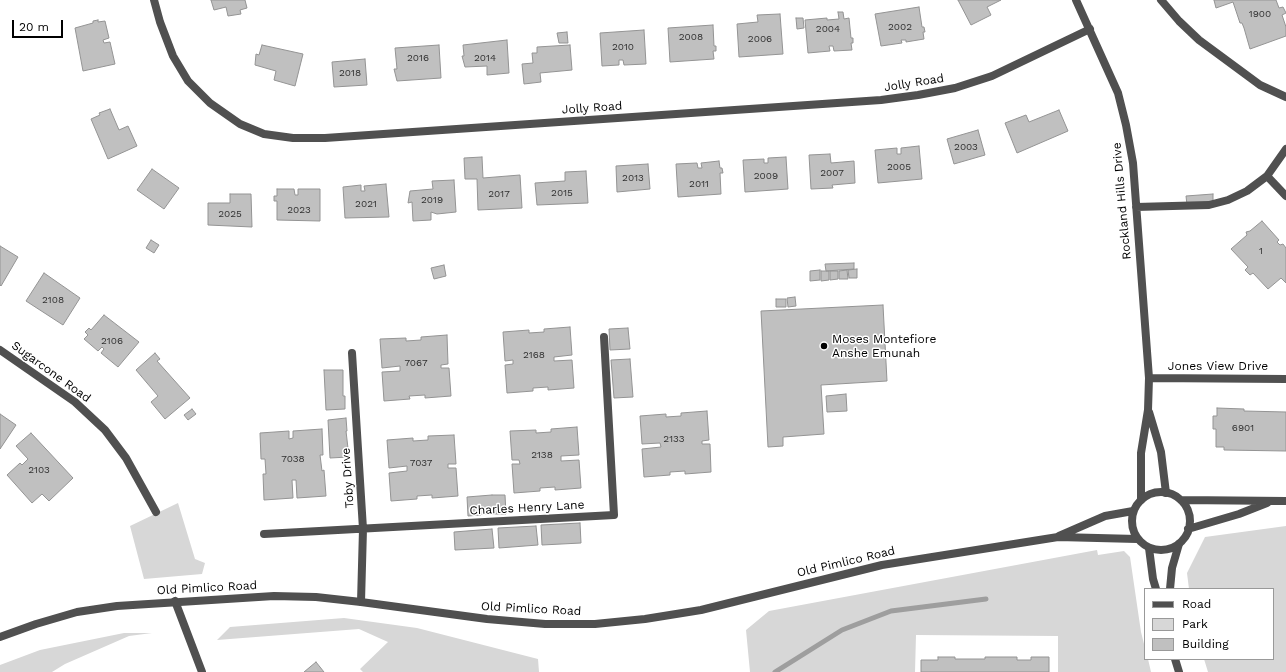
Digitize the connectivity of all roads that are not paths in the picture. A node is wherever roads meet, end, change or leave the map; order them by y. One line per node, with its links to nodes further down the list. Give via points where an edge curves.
1 (154, 0): 4 (street, Jolly Road, via 173,56 188,81 210,103 240,124 264,134 293,138 881,100 918,95 955,88 992,76)
2 (1076, 0): 4 (street, Rockland Hills Drive)
3 (1161, 0): 5 (street, via 1179,22 1199,40 1260,85)
4 (1090, 29): 9 (street, Rockland Hills Drive, via 1118,93 1133,163)
5 (1286, 97)
6 (1286, 149): 7 (street)
7 (1267, 176): 8 (street); 9 (street, via 1247,191 1209,205)
8 (1286, 196)
9 (1136, 207): 13 (street, Rockland Hills Drive)
10 (604, 337): 23 (street, Charles Henry Lane, via 614,515)
11 (0, 350): 22 (street, Sugarcone Road, via 75,402 105,430 126,458)
12 (352, 353): 23 (street, Toby Drive)
13 (1149, 378): 14 (street, Jones View Drive); 15 (street, Rockland Hills Drive)
14 (1286, 378)
15 (1148, 410): 16 (street, Rockland Hills Drive, via 1161,452); 17 (street, Rockland Hills Drive, via 1141,453)
16 (1166, 493): 17 (street, via 1152,493); 18 (street)
17 (1141, 500): 21 (street)
18 (1181, 500): 20 (street); 24 (street, via 1189,517)
19 (1286, 501): 20 (street)
20 (1269, 502): 24 (street)
21 (1134, 511): 26 (street, Old Pimlico Road, via 1105,516); 27 (street, via 1132,525)
22 (156, 512)
23 (363, 529): 25 (street, Charles Henry Lane); 33 (street, Toby Drive)
24 (1188, 529): 28 (street)
25 (264, 534)
26 (1058, 537): 27 (street, Old Pimlico Road); 33 (street, Old Pimlico Road, via 882,565 701,610 595,624 545,624 487,619)
27 (1137, 539): 29 (street)
28 (1179, 544): 29 (street, via 1168,549); 31 (street, via 1172,568)
29 (1149, 548): 30 (street)
30 (1156, 588)
31 (1170, 588)
32 (176, 602): 33 (street, Old Pimlico Road, via 274,596); 34 (street, Old Pimlico Road, via 77,612); 36 (street)
33 (361, 602)
34 (0, 637)
35 (1175, 660): 37 (street)
36 (202, 672)
37 (1179, 672)

